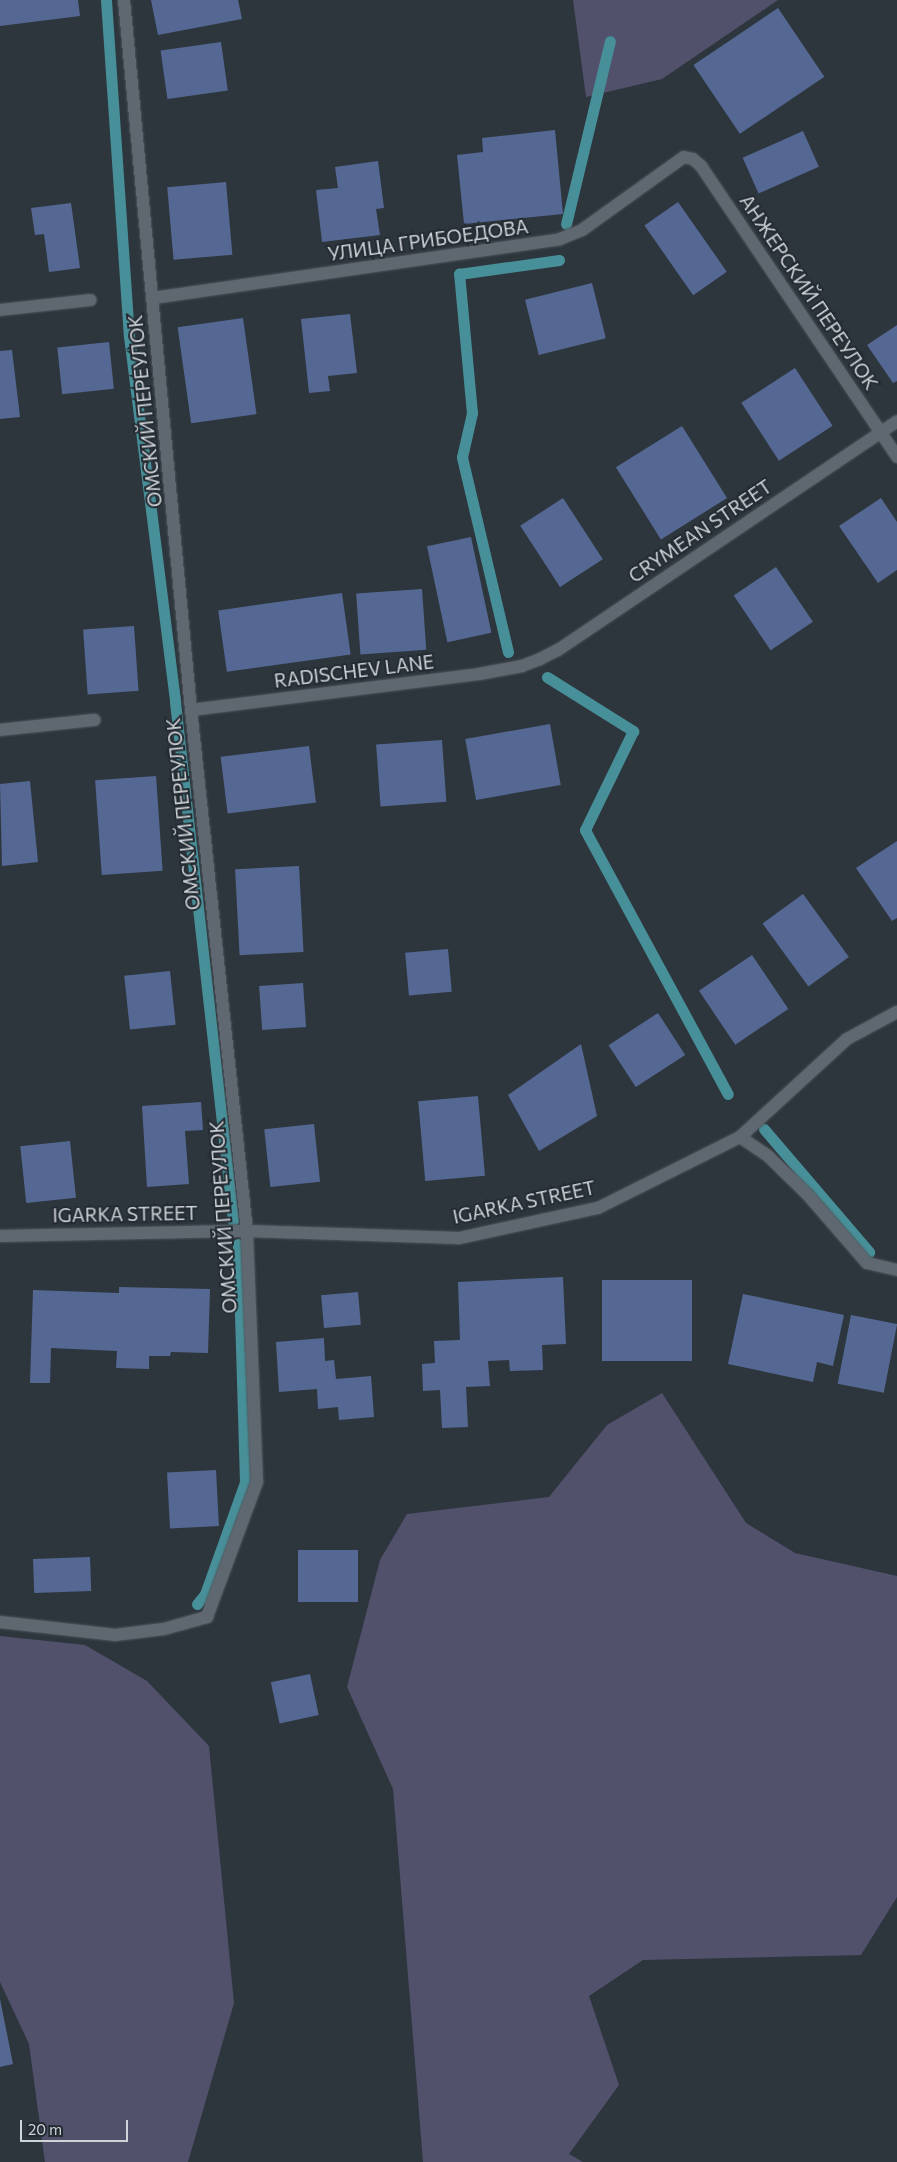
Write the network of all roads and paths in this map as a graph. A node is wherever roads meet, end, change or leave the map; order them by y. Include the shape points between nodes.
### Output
1 (124, 0) edge
2 (684, 156) joint
3 (153, 298) junction
4 (90, 300) dead end
5 (0, 310) edge
6 (897, 421) edge
7 (881, 432) junction
8 (897, 457) edge
9 (522, 666) joint
10 (191, 710) junction
11 (94, 720) dead end
12 (0, 730) edge
13 (897, 1012) edge
14 (740, 1137) junction
15 (247, 1231) junction
16 (0, 1236) edge
17 (897, 1270) edge
18 (0, 1622) edge

1 - 3 street, ОМСКИЙ ПЕРЕУЛОК
2 - 3 street, УЛИЦА ГРИБОЕДОВА via 582,230 560,240
2 - 7 street, АНЖЕРСКИЙ ПЕРЕУЛОК via 701,166
3 - 10 street, ОМСКИЙ ПЕРЕУЛОК
4 - 5 street
6 - 7 street, CRYMEAN STREET
7 - 8 street, АНЖЕРСКИЙ ПЕРЕУЛОК
7 - 9 street, CRYMEAN STREET via 558,650
9 - 10 street, RADISCHEV LANE
10 - 15 street, ОМСКИЙ ПЕРЕУЛОК
11 - 12 street
13 - 14 street, IGARKA STREET via 848,1039
14 - 15 street, IGARKA STREET via 598,1208 459,1238
14 - 17 street via 768,1156 808,1195 868,1264
15 - 16 street, IGARKA STREET
15 - 18 street, ОМСКИЙ ПЕРЕУЛОК via 257,1482 207,1618 164,1629 116,1635

